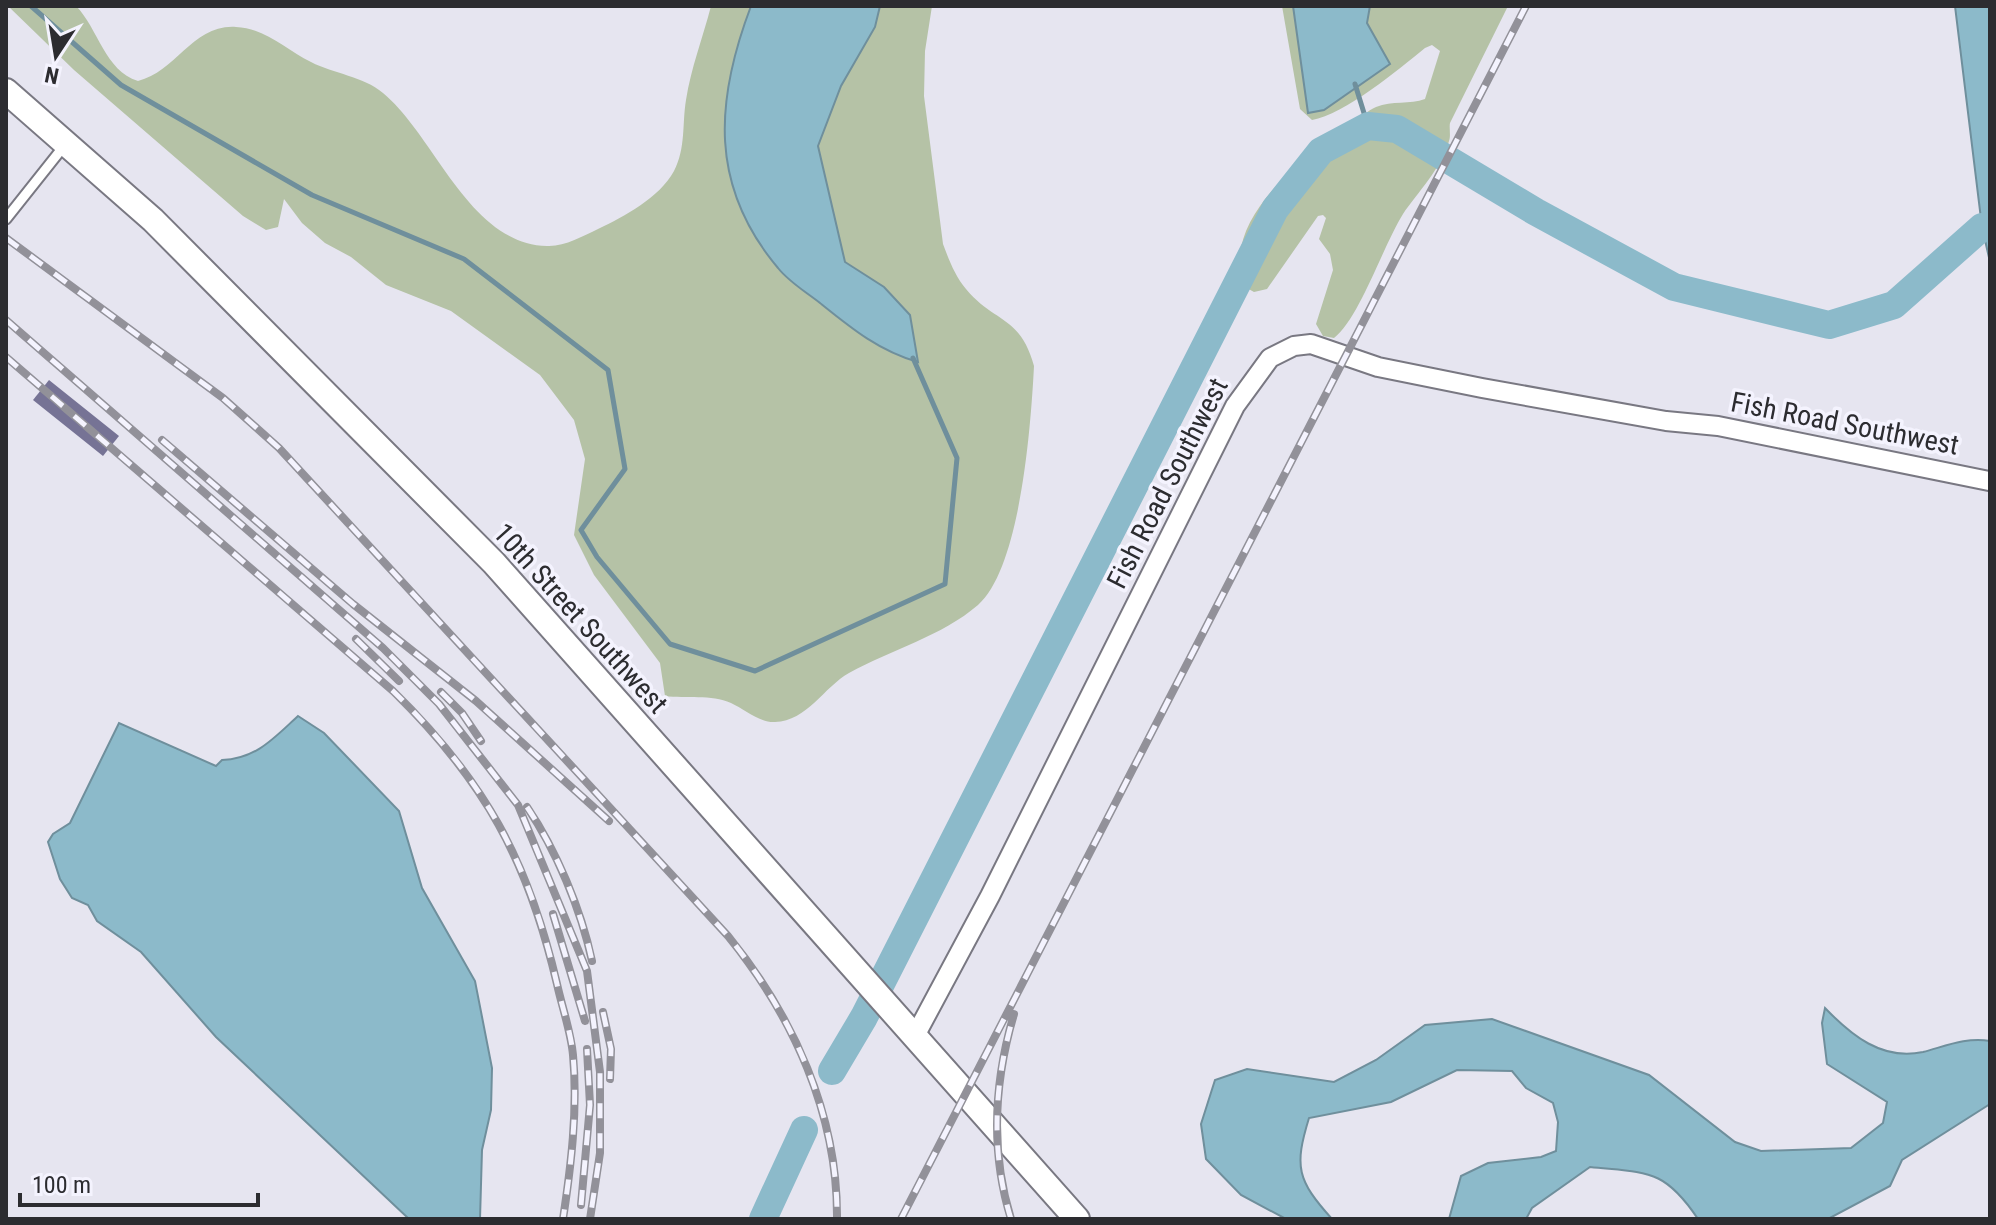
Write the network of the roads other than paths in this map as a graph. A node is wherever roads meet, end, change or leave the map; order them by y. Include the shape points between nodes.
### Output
1 (6, 91) edge
2 (66, 144) junction
3 (6, 219) edge
4 (1989, 481) edge
5 (915, 1036) junction
6 (1077, 1219) edge

1 - 2 main road, 10th Street Southwest
2 - 3 lane
2 - 5 main road, 10th Street Southwest via 153,220 494,563
4 - 5 street, Fish Road Southwest via 1718,426 1378,367 1311,344 1280,350 1235,406
5 - 6 main road, 10th Street Southwest

